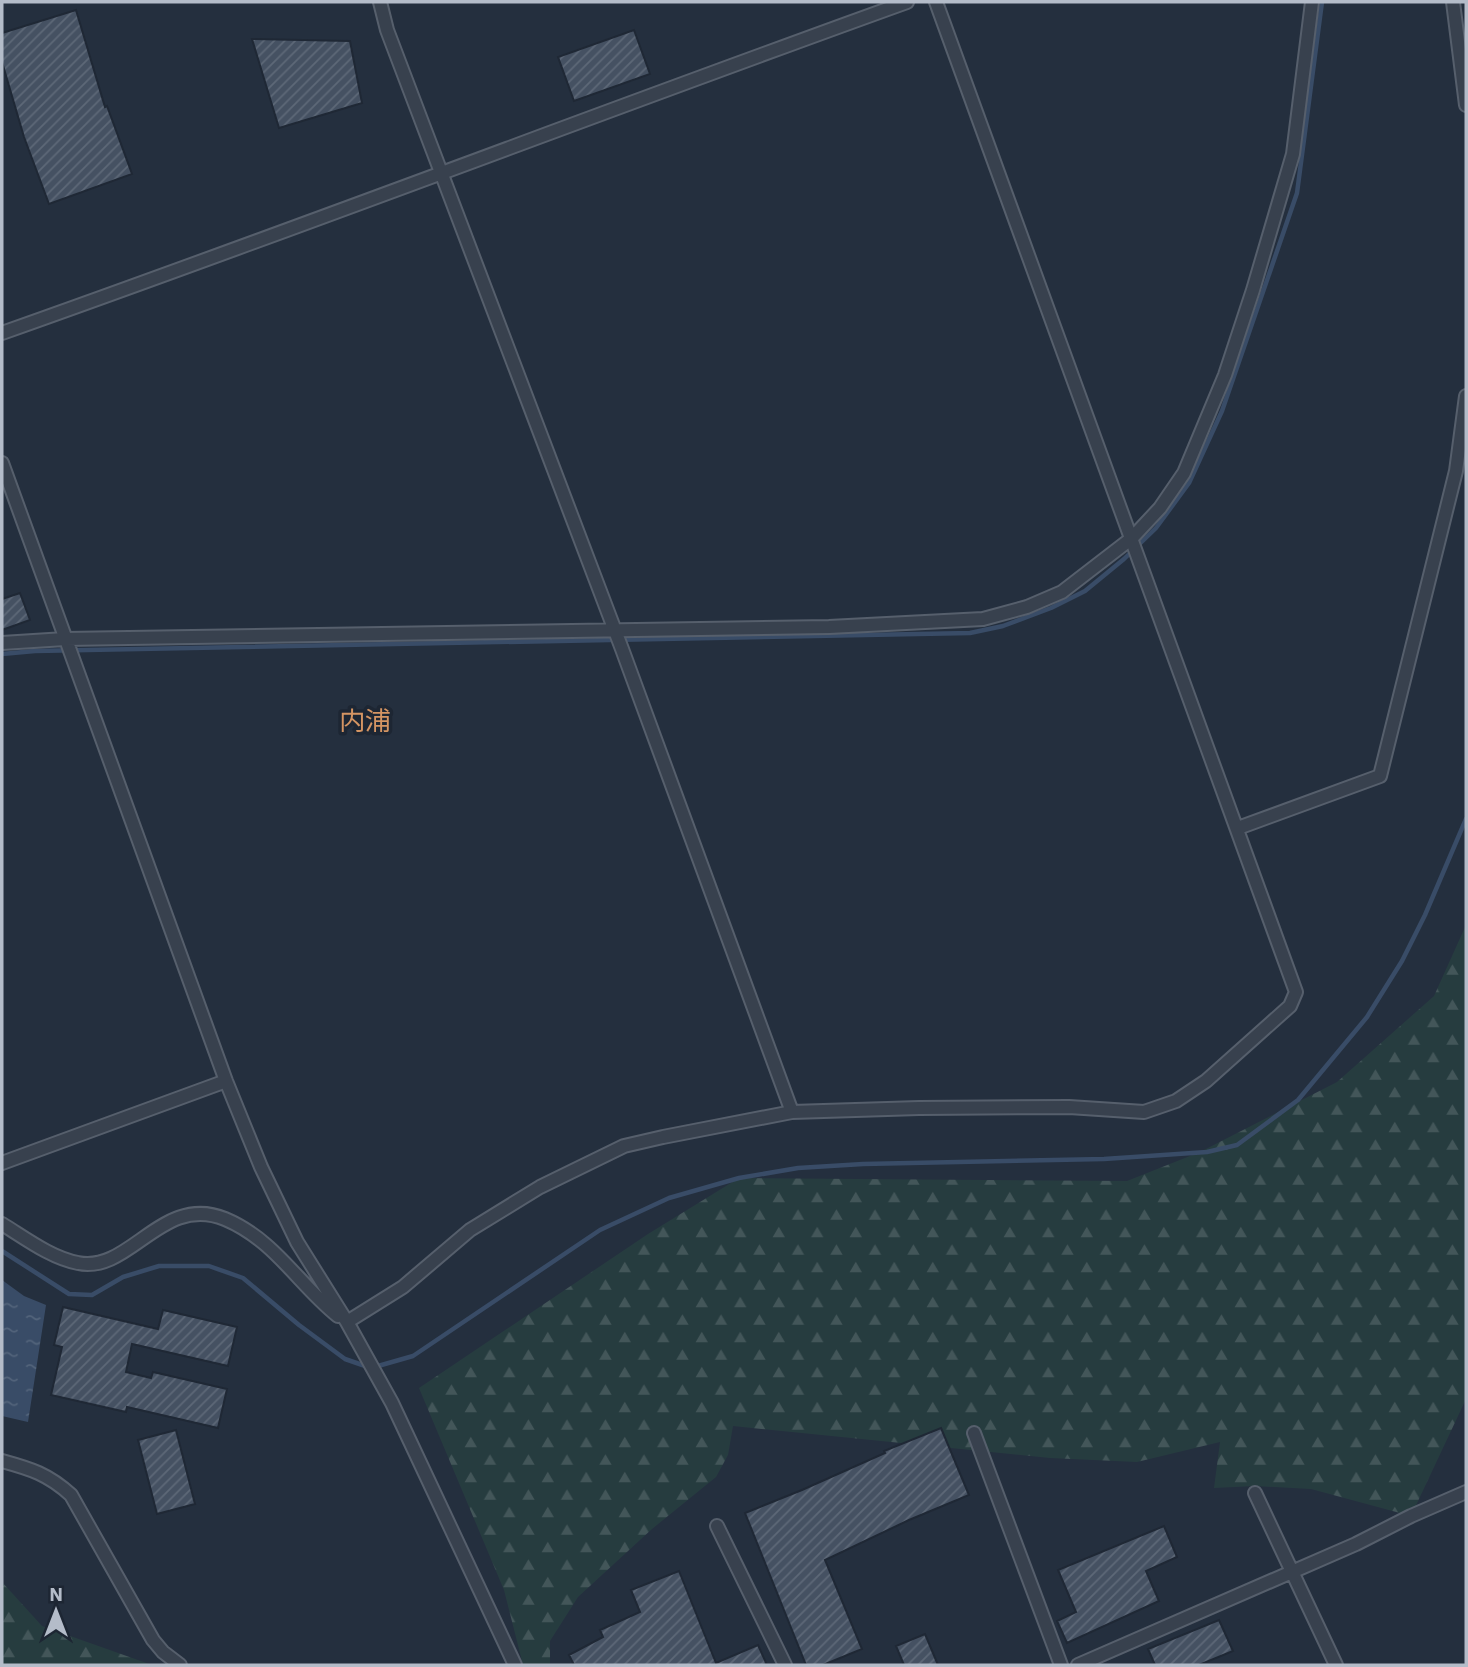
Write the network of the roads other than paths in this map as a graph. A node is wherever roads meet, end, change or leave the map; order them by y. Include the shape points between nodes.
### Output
1 (380, 2) edge
2 (907, 2) edge
3 (936, 2) edge
4 (1312, 2) edge
5 (1453, 2) edge
6 (1466, 105) edge
7 (443, 174) junction
8 (2, 333) edge
9 (1466, 396) edge
10 (2, 463) edge
11 (1132, 538) junction
12 (614, 630) junction
13 (65, 639) junction
14 (2, 643) edge
15 (1238, 828) junction
16 (226, 1081) junction
17 (792, 1112) junction
18 (2, 1163) edge
19 (2, 1224) edge
20 (347, 1322) junction
21 (974, 1433) dead end
22 (2, 1461) edge
23 (1466, 1492) edge
24 (1255, 1493) dead end
25 (717, 1526) dead end
26 (1292, 1572) junction
27 (180, 1665) edge
28 (515, 1665) edge
29 (785, 1665) edge
30 (1061, 1665) edge
31 (1078, 1665) edge
32 (1336, 1665) edge

1 - 7 street
2 - 7 street
3 - 11 street
4 - 11 street via 1293,154 1225,375 1184,473
5 - 6 street
7 - 8 street
7 - 12 street
9 - 15 street via 1456,471 1380,776
10 - 13 street
11 - 12 street via 1062,592 983,619
11 - 15 street
12 - 13 street
12 - 17 street
13 - 14 street
13 - 16 street
15 - 17 street via 1296,992 1277,1020 1176,1101 1144,1112 919,1108
16 - 18 street
16 - 20 street via 297,1242
17 - 20 street via 624,1146 577,1168 470,1230 403,1287
19 - 20 street via 46,1250 90,1264 186,1213 214,1215 269,1247
20 - 28 street via 392,1403
21 - 30 street
22 - 27 street via 54,1479 71,1495 153,1640
23 - 26 street
24 - 26 street
25 - 29 street
26 - 31 street
26 - 32 street

